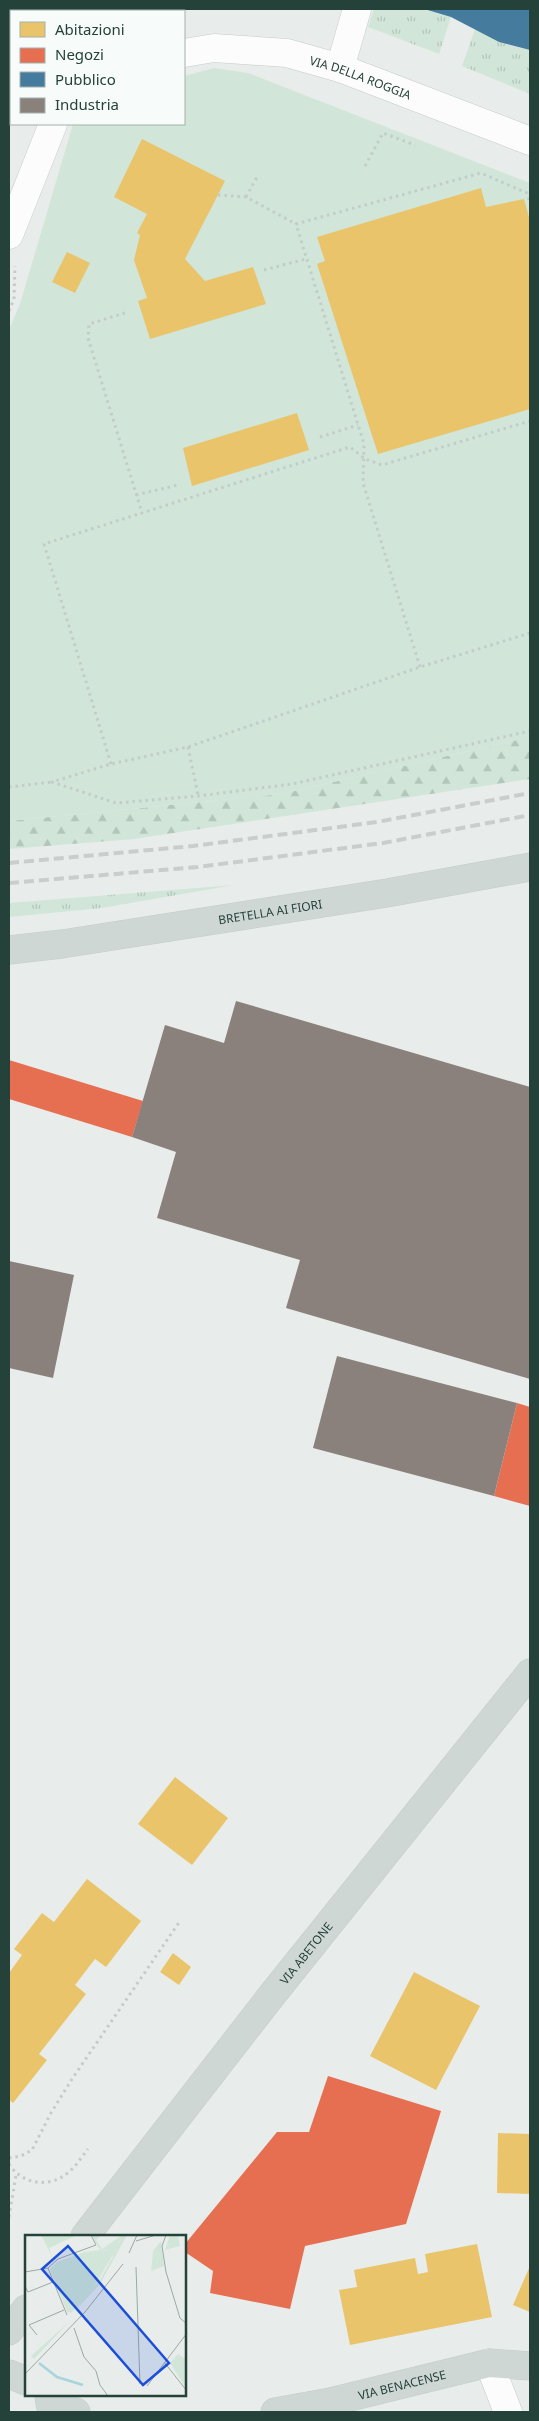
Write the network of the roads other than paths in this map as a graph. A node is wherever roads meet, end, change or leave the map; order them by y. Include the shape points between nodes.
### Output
1 (358, 9) edge
2 (185, 53) edge
3 (340, 68) junction
4 (53, 125) edge
5 (530, 140) edge
6 (9, 235) edge
7 (530, 867) edge
8 (9, 950) edge
9 (530, 1673) edge
10 (86, 2235) edge
11 (25, 2310) edge
12 (9, 2331) edge
13 (489, 2362) junction
14 (530, 2366) edge
15 (9, 2374) edge
16 (25, 2381) edge
17 (49, 2401) edge
18 (76, 2412) edge
19 (275, 2412) edge
20 (508, 2412) edge

1 - 3 street
2 - 3 street, VIA DELLA ROGGIA via 214,48 287,53
3 - 5 street, VIA DELLA ROGGIA
4 - 6 street
7 - 8 main road, BRETELLA AI FIORI via 387,893
9 - 10 main road, VIA ABETONE via 272,1995
11 - 12 main road
13 - 14 main road, VIA BENACENSE
13 - 19 main road, VIA BENACENSE via 330,2402
13 - 20 street
15 - 16 main road
17 - 18 main road

